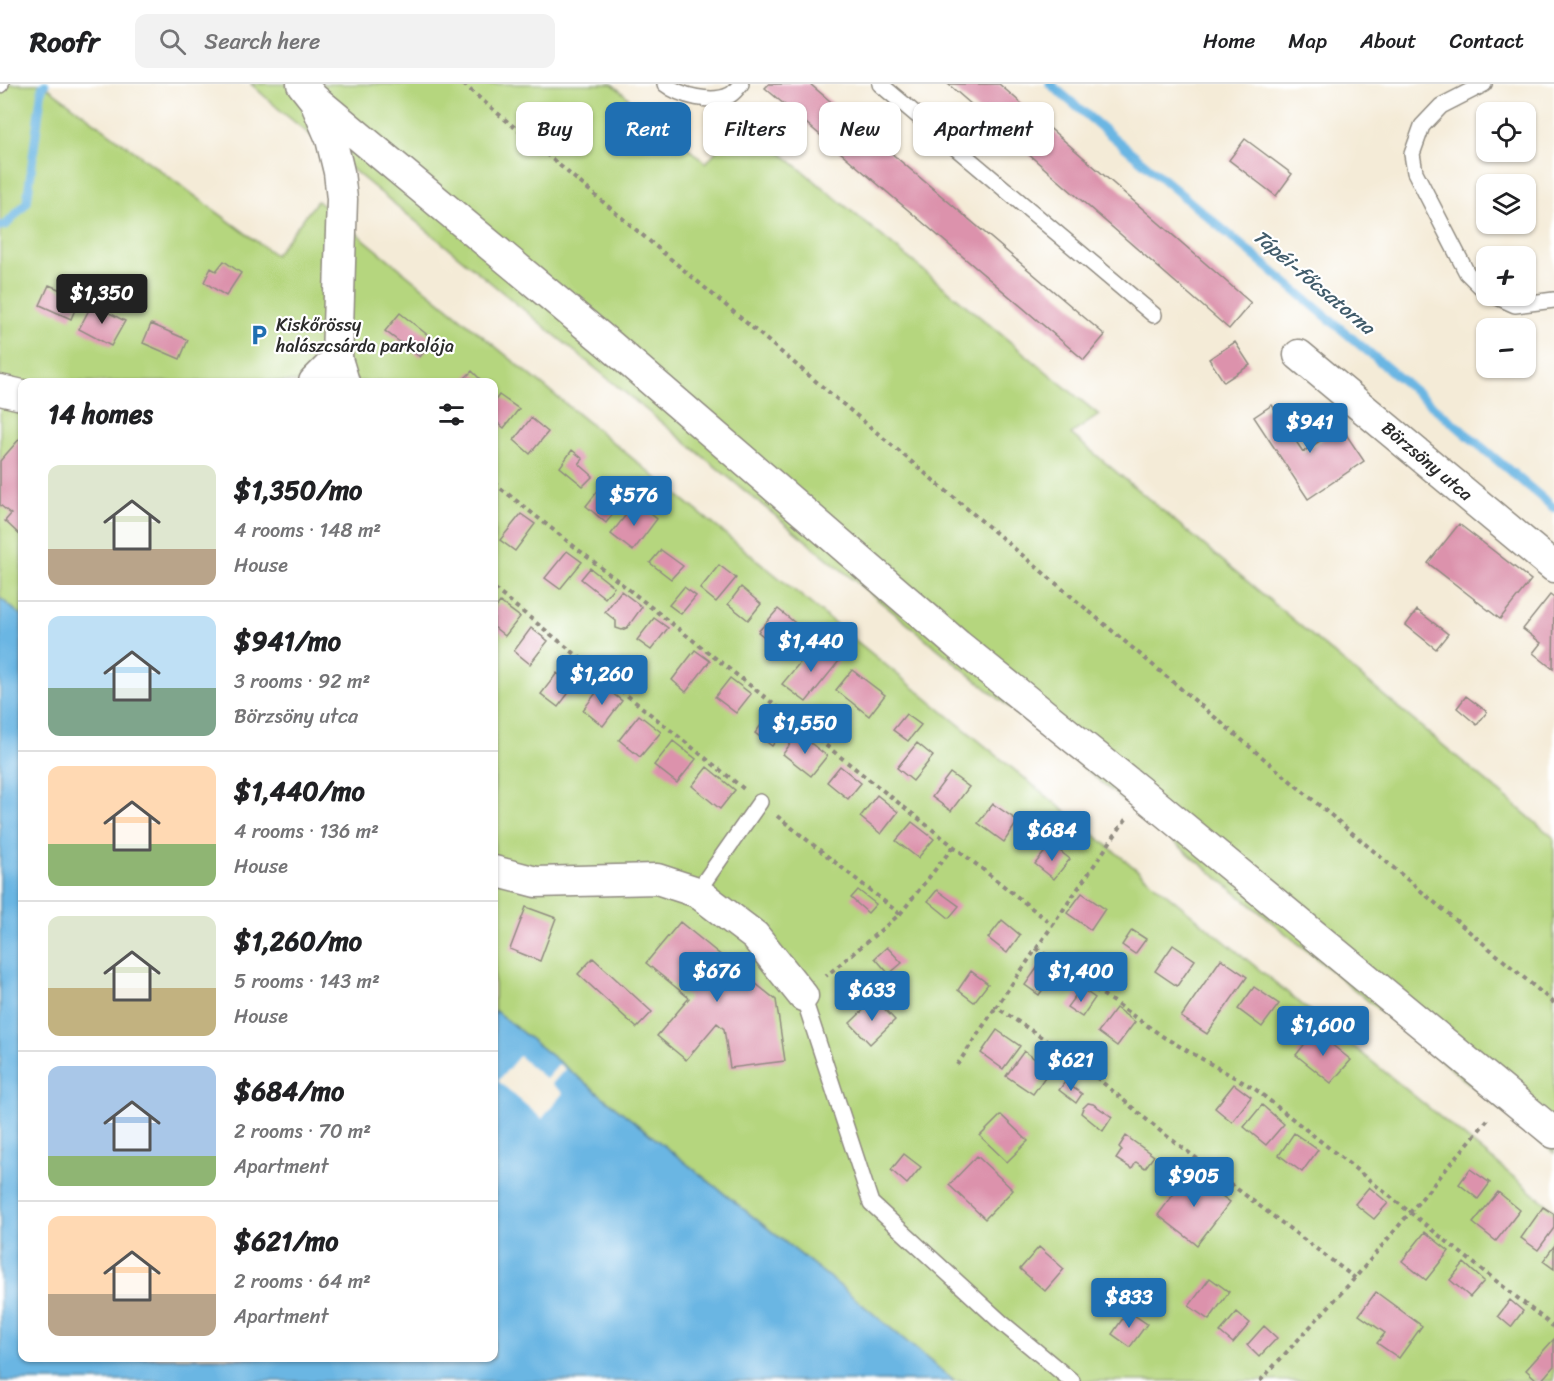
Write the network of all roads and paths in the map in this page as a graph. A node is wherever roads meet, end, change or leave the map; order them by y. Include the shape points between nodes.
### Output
1 (463, 84) edge
2 (665, 84) edge
3 (741, 84) edge
4 (880, 84) edge
5 (1484, 84) edge
6 (307, 91) edge
7 (1476, 282) edge
8 (1554, 300) edge
9 (1536, 302) edge
10 (1154, 315) dead end
11 (1299, 355) dead end
12 (340, 371) edge
13 (323, 378) edge
14 (0, 390) edge
15 (18, 394) edge
16 (498, 486) edge
17 (1554, 567) edge
18 (498, 591) edge
19 (1143, 794) junction
20 (760, 802) junction
21 (953, 847) junction
22 (498, 872) edge
23 (698, 892) junction
24 (900, 914) junction
25 (1053, 925) junction
26 (1036, 948) junction
27 (803, 996) junction
28 (1554, 1003) edge
29 (996, 1007) junction
30 (957, 1065) dead end
31 (1508, 1096) junction
32 (1554, 1133) edge
33 (1409, 1212) junction
34 (1355, 1278) junction
35 (1554, 1327) edge
36 (1072, 1381) edge
37 (1260, 1381) edge

1 - 28 path
2 - 3 lane via 703,100 731,95
4 - 10 lane
5 - 7 lane via 1441,106 1422,126 1412,154 1415,172 1467,273
6 - 12 street via 331,139 339,172
6 - 19 street via 958,645
8 - 9 lane
11 - 17 street, Börzsöny utca
12 - 13 street
14 - 15 street
16 - 21 path
18 - 20 path
19 - 25 path
19 - 31 street
20 - 23 lane
20 - 24 path
21 - 24 path
21 - 25 path
22 - 23 street via 536,882 657,879
23 - 27 street via 755,936
24 - 27 path
25 - 26 path
26 - 29 path
26 - 33 path via 1165,1038 1255,1089
27 - 36 lane via 871,1203
29 - 30 path
29 - 34 path via 1077,1061 1159,1130
31 - 32 street
31 - 33 path
33 - 34 path
33 - 35 path
34 - 37 path

